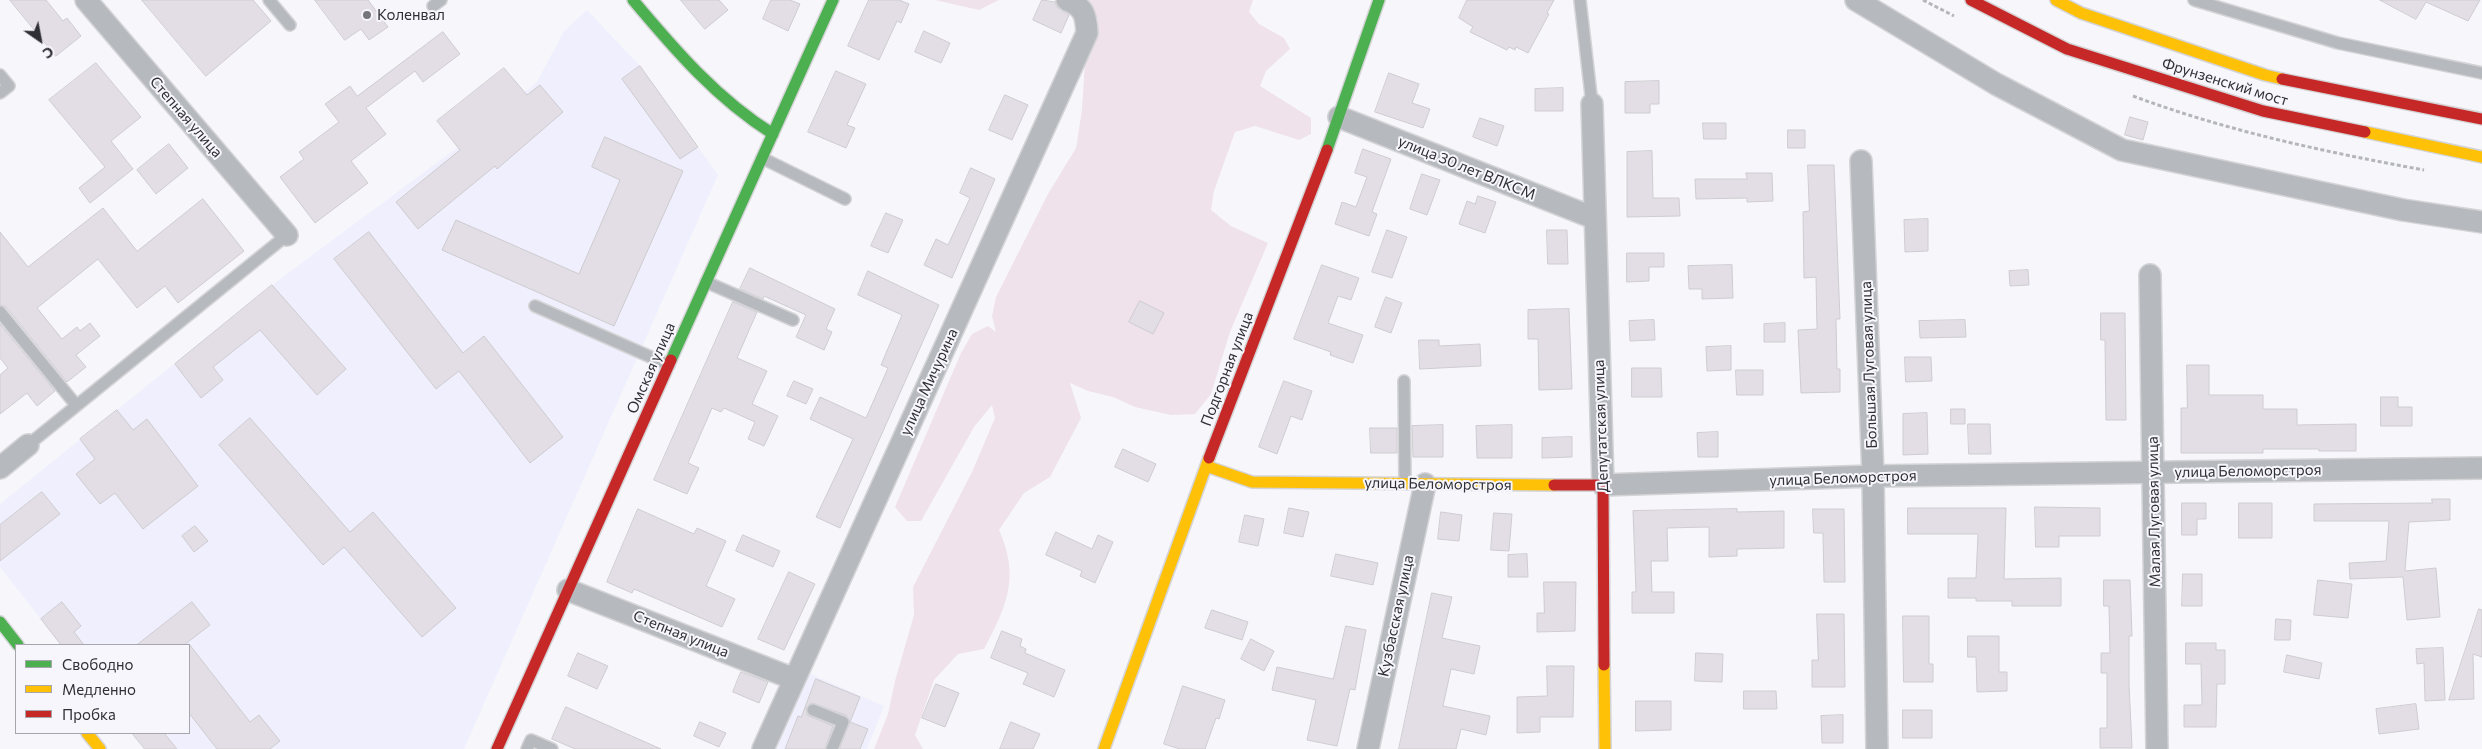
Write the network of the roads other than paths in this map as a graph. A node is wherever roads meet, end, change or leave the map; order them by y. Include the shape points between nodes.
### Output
1 (86, 0) edge
2 (269, 0) edge
3 (634, 0) edge
4 (833, 0) edge
5 (1067, 0) edge
6 (1379, 0) edge
7 (1580, 0) edge
8 (1856, 0) edge
9 (1971, 0) edge
10 (2056, 0) edge
11 (2194, 0) edge
12 (2218, 4) edge
13 (290, 25) dead end
14 (2482, 73) edge
15 (0, 75) edge
16 (5, 90) edge
17 (1592, 104) joint
18 (1339, 117) junction
19 (2482, 119) edge
20 (773, 134) junction
21 (2482, 157) edge
22 (762, 158) junction
23 (1861, 161) dead end
24 (845, 199) dead end
25 (1594, 218) junction
26 (2482, 222) edge
27 (287, 235) joint
28 (2150, 275) dead end
29 (706, 282) junction
30 (535, 306) dead end
31 (0, 312) edge
32 (793, 320) dead end
33 (669, 365) junction
34 (1404, 381) dead end
35 (76, 406) junction
36 (28, 445) joint
37 (1206, 466) junction
38 (0, 468) edge
39 (2482, 468) edge
40 (2154, 472) junction
41 (1874, 476) junction
42 (1415, 483) junction
43 (1603, 485) junction
44 (568, 590) junction
45 (0, 622) edge
46 (17, 644) edge
47 (794, 679) junction
48 (813, 710) dead end
49 (88, 734) edge
50 (99, 743) edge
51 (497, 749) edge
52 (527, 749) edge
53 (552, 749) edge
54 (763, 749) edge
55 (832, 749) edge
56 (1104, 749) edge
57 (1368, 749) edge
58 (1605, 749) edge
59 (1877, 749) edge
60 (2157, 749) edge

1 - 27 street, Степная улица
2 - 13 lane
3 - 20 main road via 718,93 747,120
4 - 20 main road, Омская улица
5 - 47 street, улица Мичурина via 1086,14 1087,33
6 - 18 main road, Подгорная улица
7 - 17 lane
8 - 26 street via 1996,84 2122,150 2403,210
9 - 21 main road, Фрунзенский мост via 2067,49 2263,112
10 - 19 main road, Фрунзенский мост via 2082,13 2264,75
11 - 12 lane
12 - 14 lane via 2338,43
15 - 16 lane
17 - 25 street, Депутатская улица
18 - 25 street, улица 30 лет ВЛКСМ
18 - 37 main road, Подгорная улица
20 - 22 main road, Омская улица
22 - 24 lane
22 - 29 main road, Омская улица
23 - 41 street, Большая Луговая улица
25 - 43 street, Депутатская улица
27 - 35 lane
28 - 40 street, Малая Луговая улица
29 - 32 lane
29 - 33 main road, Омская улица
30 - 33 lane
31 - 35 lane
33 - 44 main road, Омская улица
34 - 42 lane
35 - 36 lane
36 - 38 street
37 - 42 main road, улица Беломорстроя via 1252,482
37 - 56 main road, Подгорная улица
39 - 40 street, улица Беломорстроя
40 - 41 street, улица Беломорстроя
40 - 60 street, Малая Луговая улица
41 - 43 street, улица Беломорстроя
41 - 59 street, Большая Луговая улица
42 - 43 main road, улица Беломорстроя
42 - 57 street, Кузбасская улица
43 - 58 main road, Депутатская улица
44 - 47 street, Степная улица
44 - 51 main road, Омская улица
45 - 46 main road
47 - 54 street, улица Мичурина
48 - 55 lane via 843,722
49 - 50 main road
52 - 53 lane via 531,740

